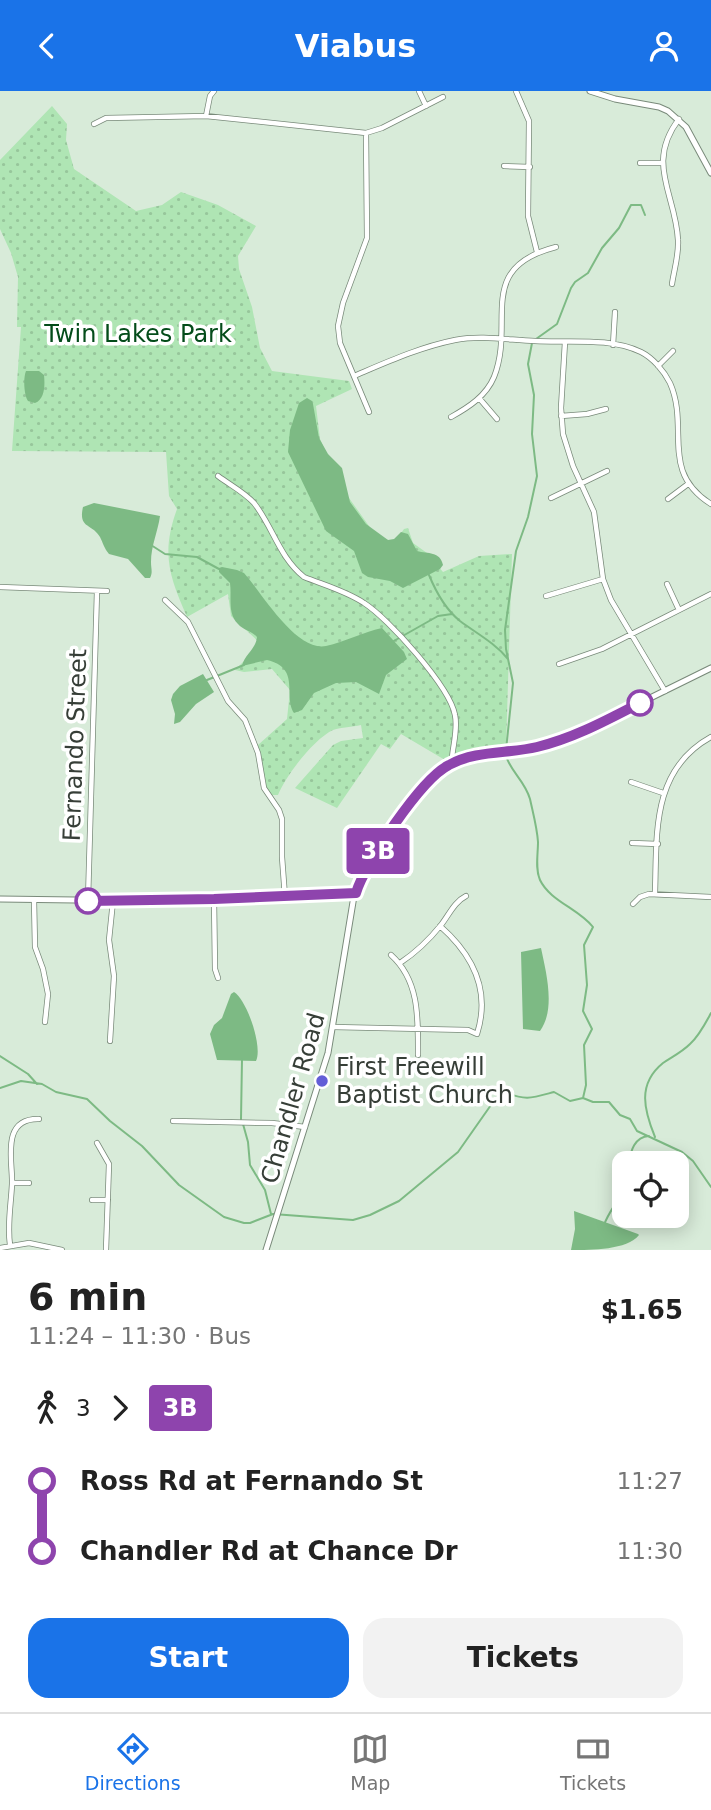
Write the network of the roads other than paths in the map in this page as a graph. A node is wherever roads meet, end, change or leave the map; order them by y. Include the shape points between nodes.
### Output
1 (214, 91) edge
2 (419, 91) edge
3 (516, 91) edge
4 (590, 91) edge
5 (443, 97) dead end
6 (426, 106) junction
7 (206, 116) junction
8 (679, 120) junction
9 (94, 124) dead end
10 (366, 133) junction
11 (640, 163) dead end
12 (662, 163) junction
13 (503, 166) dead end
14 (530, 167) junction
15 (711, 173) edge
16 (556, 247) dead end
17 (537, 252) junction
18 (671, 284) dead end
19 (615, 312) dead end
20 (500, 339) junction
21 (565, 342) junction
22 (613, 345) junction
23 (673, 351) dead end
24 (658, 366) junction
25 (354, 376) junction
26 (479, 398) junction
27 (606, 409) dead end
28 (369, 412) dead end
29 (561, 416) junction
30 (451, 417) dead end
31 (497, 419) dead end
32 (607, 471) dead end
33 (218, 476) dead end
34 (581, 483) junction
35 (688, 484) junction
36 (551, 498) dead end
37 (668, 499) dead end
38 (711, 504) edge
39 (603, 579) junction
40 (667, 584) dead end
41 (0, 587) edge
42 (97, 591) junction
43 (107, 591) dead end
44 (711, 594) edge
45 (546, 596) dead end
46 (166, 600) dead end
47 (680, 610) junction
48 (631, 634) junction
49 (559, 664) dead end
50 (711, 667) edge
51 (665, 691) junction
52 (711, 737) edge
53 (453, 762) junction
54 (631, 782) dead end
55 (663, 793) junction
56 (632, 843) dead end
57 (658, 844) junction
58 (356, 893) junction
59 (655, 893) junction
60 (466, 896) dead end
61 (285, 897) junction
62 (711, 897) edge
63 (0, 899) edge
64 (214, 899) junction
65 (34, 900) junction
66 (88, 901) junction
67 (113, 901) junction
68 (633, 904) dead end
69 (440, 926) junction
70 (391, 954) dead end
71 (400, 963) junction
72 (218, 978) dead end
73 (45, 1021) dead end
74 (333, 1027) junction
75 (418, 1030) junction
76 (110, 1041) dead end
77 (418, 1055) dead end
78 (38, 1119) dead end
79 (173, 1121) dead end
80 (306, 1127) junction
81 (97, 1143) dead end
82 (12, 1183) junction
83 (29, 1184) dead end
84 (92, 1200) dead end
85 (108, 1200) junction
86 (10, 1245) junction
87 (0, 1248) edge
88 (62, 1250) edge
89 (107, 1250) edge
90 (266, 1250) edge

1 - 7 street
2 - 6 street
3 - 14 street via 529,121
4 - 8 street via 659,107
5 - 6 street
6 - 10 street
7 - 9 street via 106,118
7 - 10 street
8 - 12 street via 666,142
8 - 15 street
10 - 25 street via 367,237 339,315 340,343
11 - 12 street
12 - 18 street via 678,241
13 - 14 street
14 - 17 street via 528,216
16 - 17 street
17 - 20 street via 516,267 505,284
19 - 22 street
20 - 21 street
20 - 25 street via 448,342
20 - 26 street via 494,376
21 - 22 street
21 - 29 street
22 - 24 street via 641,352
23 - 24 street
24 - 35 street via 671,388 678,459
25 - 28 street
26 - 30 street
26 - 31 street
27 - 29 street
29 - 34 street via 566,446
32 - 34 street
33 - 53 street via 256,506 297,571 382,615 434,675 454,710
34 - 36 street
34 - 39 street via 596,519
35 - 37 street
35 - 38 street
39 - 45 street
39 - 48 street
40 - 47 street
41 - 42 street
42 - 43 street
42 - 66 street, Fernando Street
44 - 47 street
46 - 61 street via 188,622 228,701 245,720 258,753 264,788 282,818
47 - 48 street
48 - 49 street
48 - 51 street
50 - 51 street, Chandler Road
51 - 53 street, Chandler Road via 556,742
52 - 55 street via 680,762
53 - 58 street, Chandler Road via 416,795 365,871
54 - 55 street
55 - 57 street
56 - 57 street
57 - 59 street
58 - 61 street
58 - 74 street, Chandler Road
59 - 62 street
59 - 68 street
60 - 69 street
61 - 64 street
63 - 65 street
64 - 67 street
64 - 72 street
65 - 66 street
65 - 73 street via 35,947 48,994
66 - 67 street
67 - 76 street
69 - 71 street
69 - 75 street via 462,947 477,975 480,1022 477,1034
70 - 71 street
71 - 75 street via 414,991
74 - 75 street
74 - 80 street, Chandler Road
75 - 77 street
78 - 82 street via 23,1122 12,1137
79 - 80 street
80 - 90 street, Chandler Road
81 - 85 street via 109,1164
82 - 83 street
82 - 86 street
84 - 85 street
85 - 89 street
86 - 87 street
86 - 88 street via 41,1244

